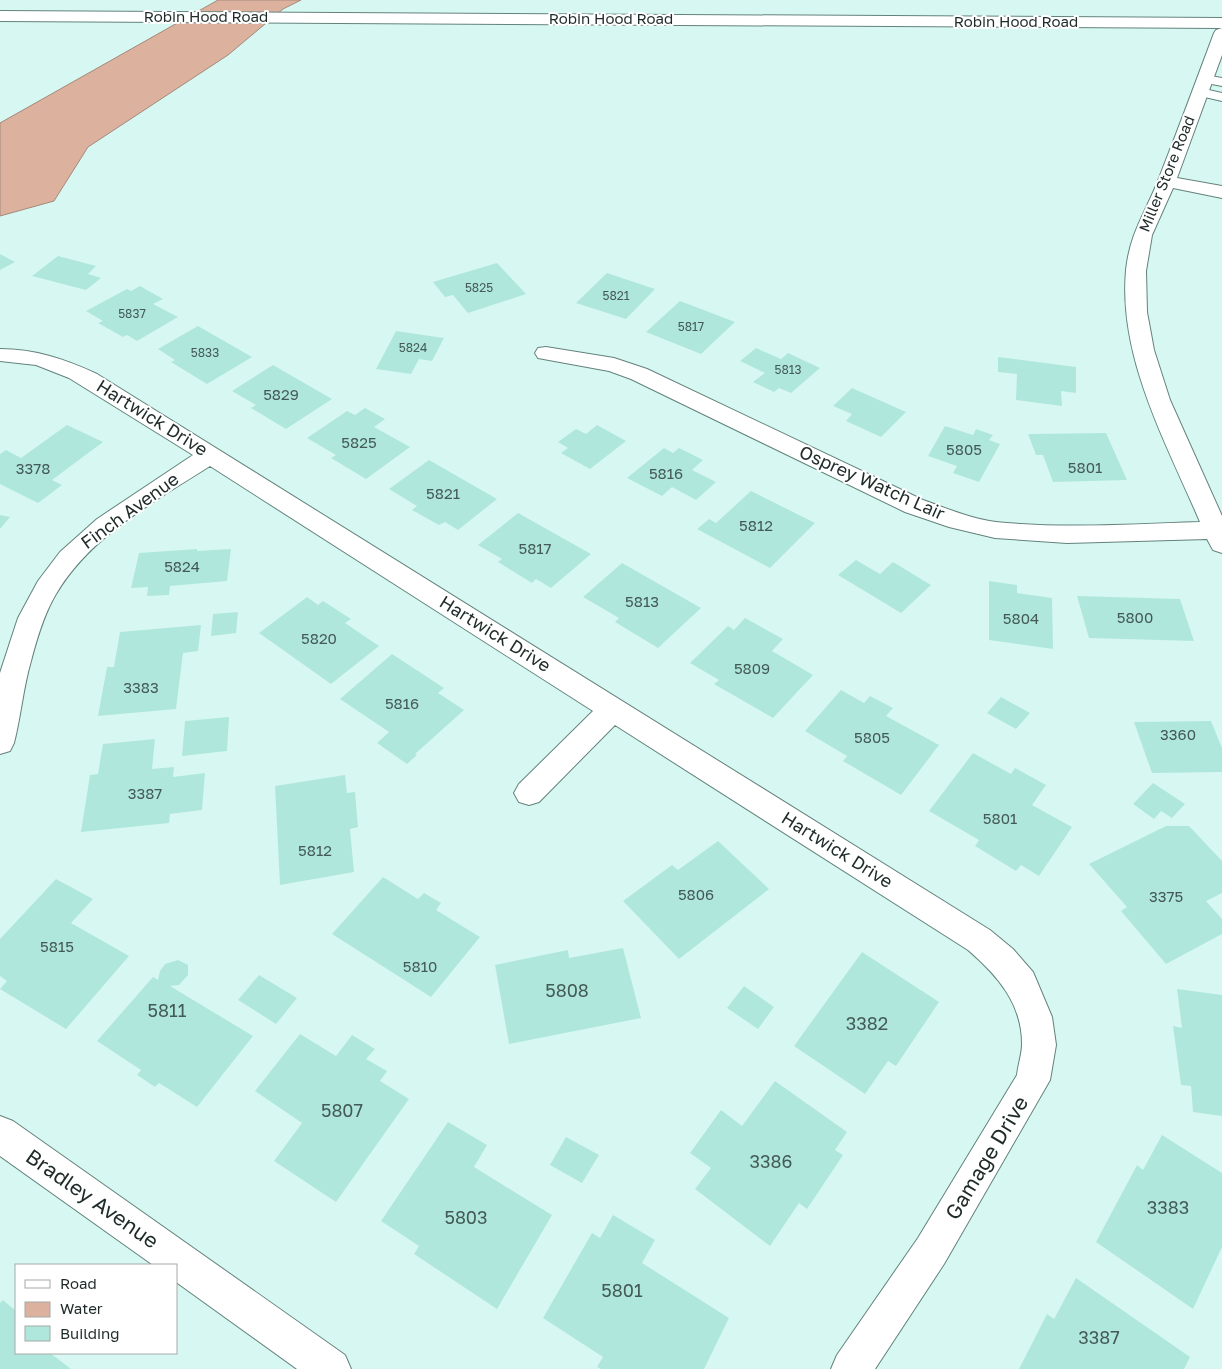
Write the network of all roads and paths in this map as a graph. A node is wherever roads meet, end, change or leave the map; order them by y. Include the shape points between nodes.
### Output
1 (0, 16) edge
2 (1222, 23) edge
3 (1222, 33) edge
4 (1209, 84) edge
5 (1222, 97) edge
6 (1167, 181) junction
7 (1222, 192) edge
8 (546, 353) dead end
9 (0, 355) edge
10 (210, 454) junction
11 (1220, 534) edge
12 (613, 709) junction
13 (0, 743) edge
14 (529, 793) dead end
15 (980, 940) joint
16 (0, 1134) edge
17 (331, 1369) edge
18 (851, 1369) edge

1 - 2 street, Robin Hood Road
3 - 4 street, Miller Store Road
4 - 5 lane
4 - 6 street, Miller Store Road
6 - 7 street
6 - 11 street, Miller Store Road via 1142,235 1136,271 1137,312 1143,350 1159,400
8 - 11 street, Osprey Watch Lair via 614,365 639,374 914,506 958,521 995,530 1067,534
9 - 10 street, Hartwick Drive via 40,358 60,364
10 - 12 street, Hartwick Drive
10 - 13 street, Finch Avenue via 111,520 79,547 52,579 34,612 16,664
12 - 14 street
12 - 15 street, Hartwick Drive
15 - 18 street, Gamage Drive via 1002,959 1020,983 1035,1017 1038,1045 1033,1080 932,1251
16 - 17 street, Bradley Avenue

